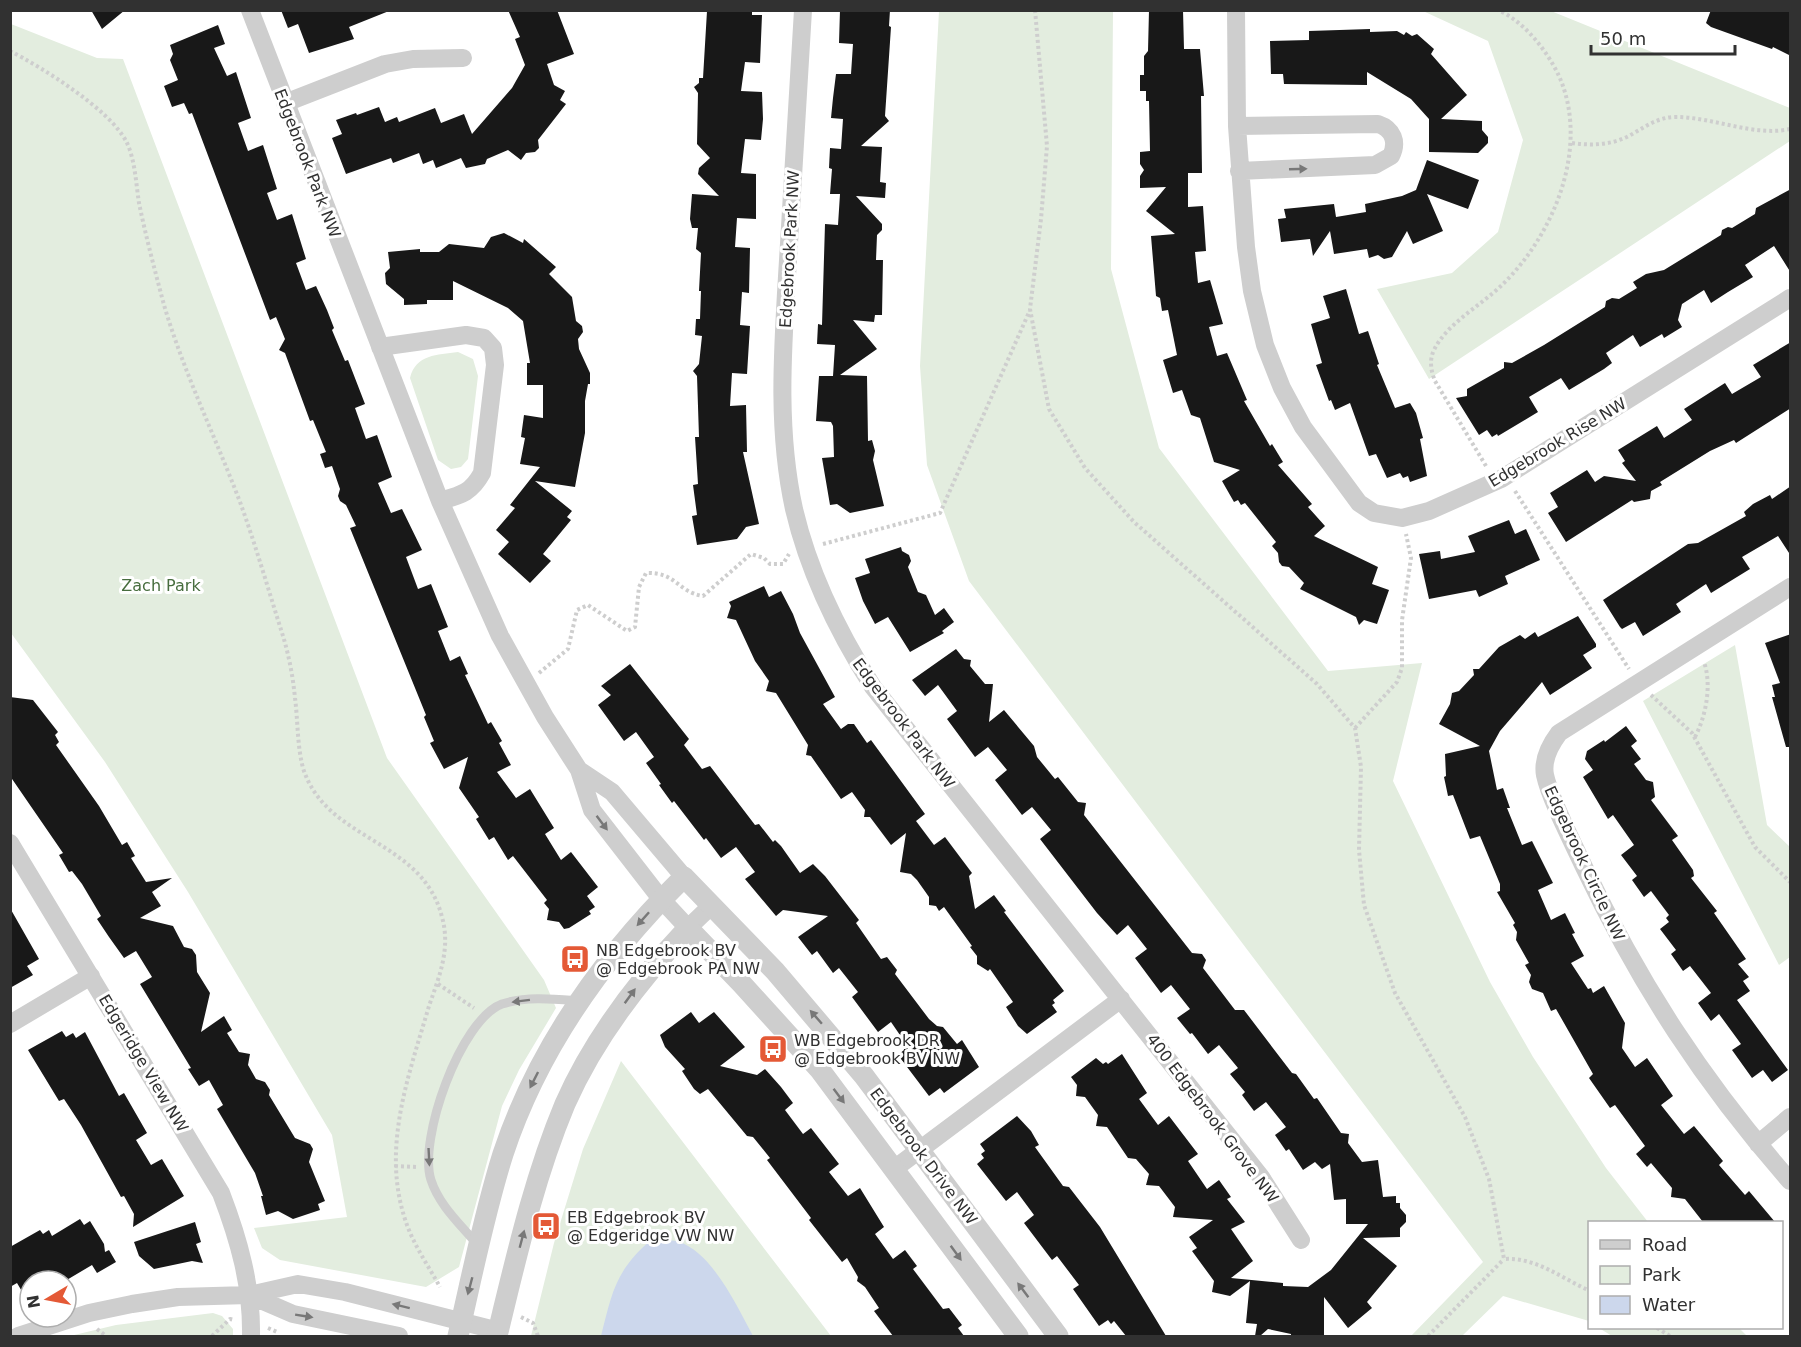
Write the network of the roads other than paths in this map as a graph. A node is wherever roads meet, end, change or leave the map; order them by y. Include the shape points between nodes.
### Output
1 (250, 10) edge
2 (803, 10) edge
3 (1236, 10) edge
4 (463, 58) dead end
5 (285, 103) junction
6 (1237, 126) junction
7 (1239, 171) junction
8 (1791, 298) edge
9 (380, 347) junction
10 (440, 501) junction
11 (1791, 588) edge
12 (579, 770) junction
13 (10, 843) edge
14 (684, 877) junction
15 (667, 905) junction
16 (711, 906) junction
17 (688, 928) junction
18 (91, 976) junction
19 (1121, 999) junction
20 (579, 1001) junction
21 (10, 1024) edge
22 (1791, 1117) edge
23 (1758, 1144) junction
24 (919, 1150) junction
25 (894, 1169) junction
26 (1791, 1181) edge
27 (1301, 1240) dead end
28 (480, 1247) junction
29 (249, 1295) junction
30 (460, 1329) edge
31 (498, 1334) edge
32 (18, 1336) edge
33 (251, 1336) edge
34 (399, 1336) edge
35 (1018, 1336) edge
36 (1058, 1336) edge

1 - 5 street, Edgebrook Park NW
2 - 19 street, Edgebrook Park NW via 781,397 798,551 873,687
3 - 6 street, Edgebrook Rise NW
4 - 5 street via 385,64
5 - 9 street, Edgebrook Park NW
6 - 7 street, Edgebrook Rise NW
7 -> 6 street via 1375,165 1391,156 1395,144 1390,131 1378,123
7 - 8 street, Edgebrook Rise NW via 1252,291 1265,345 1303,427 1359,503 1374,513 1402,518 1429,511 1501,479
9 - 10 street, Edgebrook Park NW
9 - 10 street via 466,335 484,338 493,348 495,365 482,473 474,487
10 - 12 street, Edgebrook Park NW via 500,636
11 - 23 street, Edgebrook Circle NW via 1559,733 1545,759 1545,775 1570,837 1632,963 1709,1083
12 - 14 street, Edgebrook Park NW via 612,792
12 -> 15 street, Edgebrook Park NW via 592,810
13 - 18 street, Edgeridge View NW
14 - 15 street
14 - 16 street, Edgebrook Drive NW
15 - 17 street, Edgebrook Drive NW
15 -> 20 street via 613,952
16 - 17 street
24 -> 16 street, Edgebrook Drive NW via 816,1017
17 -> 25 street, Edgebrook Drive NW via 819,1070
31 -> 17 street via 529,1212 566,1102 617,1013
18 - 21 street
18 - 29 street, Edgeridge View NW via 221,1193 241,1251
19 - 24 street
19 - 27 street, 400 Edgebrook Grove NW via 1261,1177
20 -> 28 street via 531,1085 503,1154
20 -> 28 lane via 519,1000 499,1005 477,1024 457,1054 429,1146 430,1178 442,1203
22 - 23 street
23 - 26 street, Edgebrook Circle NW
24 - 25 street
36 -> 24 street, Edgebrook Drive NW
25 -> 35 street, Edgebrook Drive NW
28 -> 30 street
30 -> 29 street via 345,1292 298,1284
29 - 32 street via 178,1296 132,1304
29 - 33 street, Edgeridge View NW
29 -> 34 street via 293,1314
30 - 31 street

